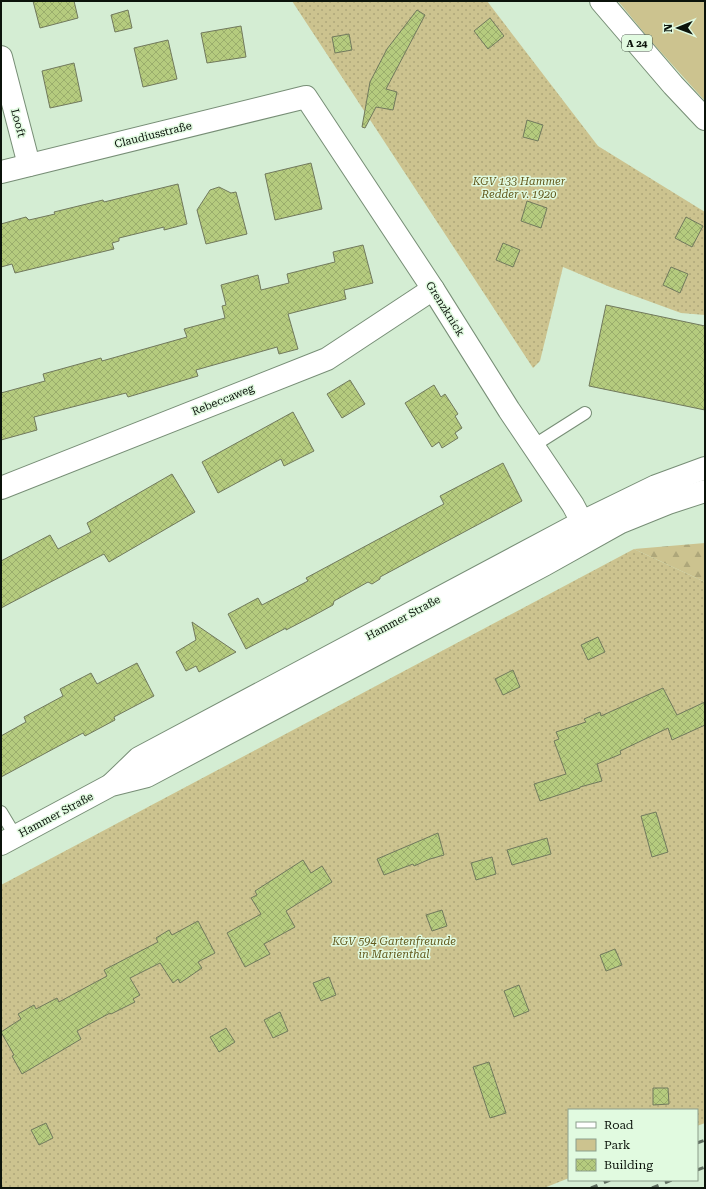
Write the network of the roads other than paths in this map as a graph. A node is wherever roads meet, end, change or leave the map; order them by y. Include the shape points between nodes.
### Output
1 (601, 1) edge
2 (1, 57) edge
3 (306, 97) joint
4 (705, 120) edge
5 (29, 165) junction
6 (1, 172) edge
7 (433, 290) junction
8 (585, 413) dead end
9 (533, 446) junction
10 (705, 468) edge
11 (1, 488) edge
12 (705, 491) edge
13 (582, 522) junction
14 (111, 785) junction
15 (1, 812) edge
16 (8, 840) edge

1 - 4 main road, A 24
2 - 5 main road, Looft
3 - 5 main road, Claudiusstraße
3 - 7 main road, Grenzknick
5 - 6 main road, Claudiusstraße
7 - 9 main road, Grenzknick
7 - 11 main road, Rebeccaweg via 327,359
8 - 9 lane
9 - 13 main road, Grenzknick
10 - 13 main road, Hammer Straße via 656,486
12 - 14 main road, Hammer Straße via 621,522 146,776
13 - 14 main road, Hammer Straße via 139,758
14 - 16 main road, Hammer Straße
15 - 16 lane

